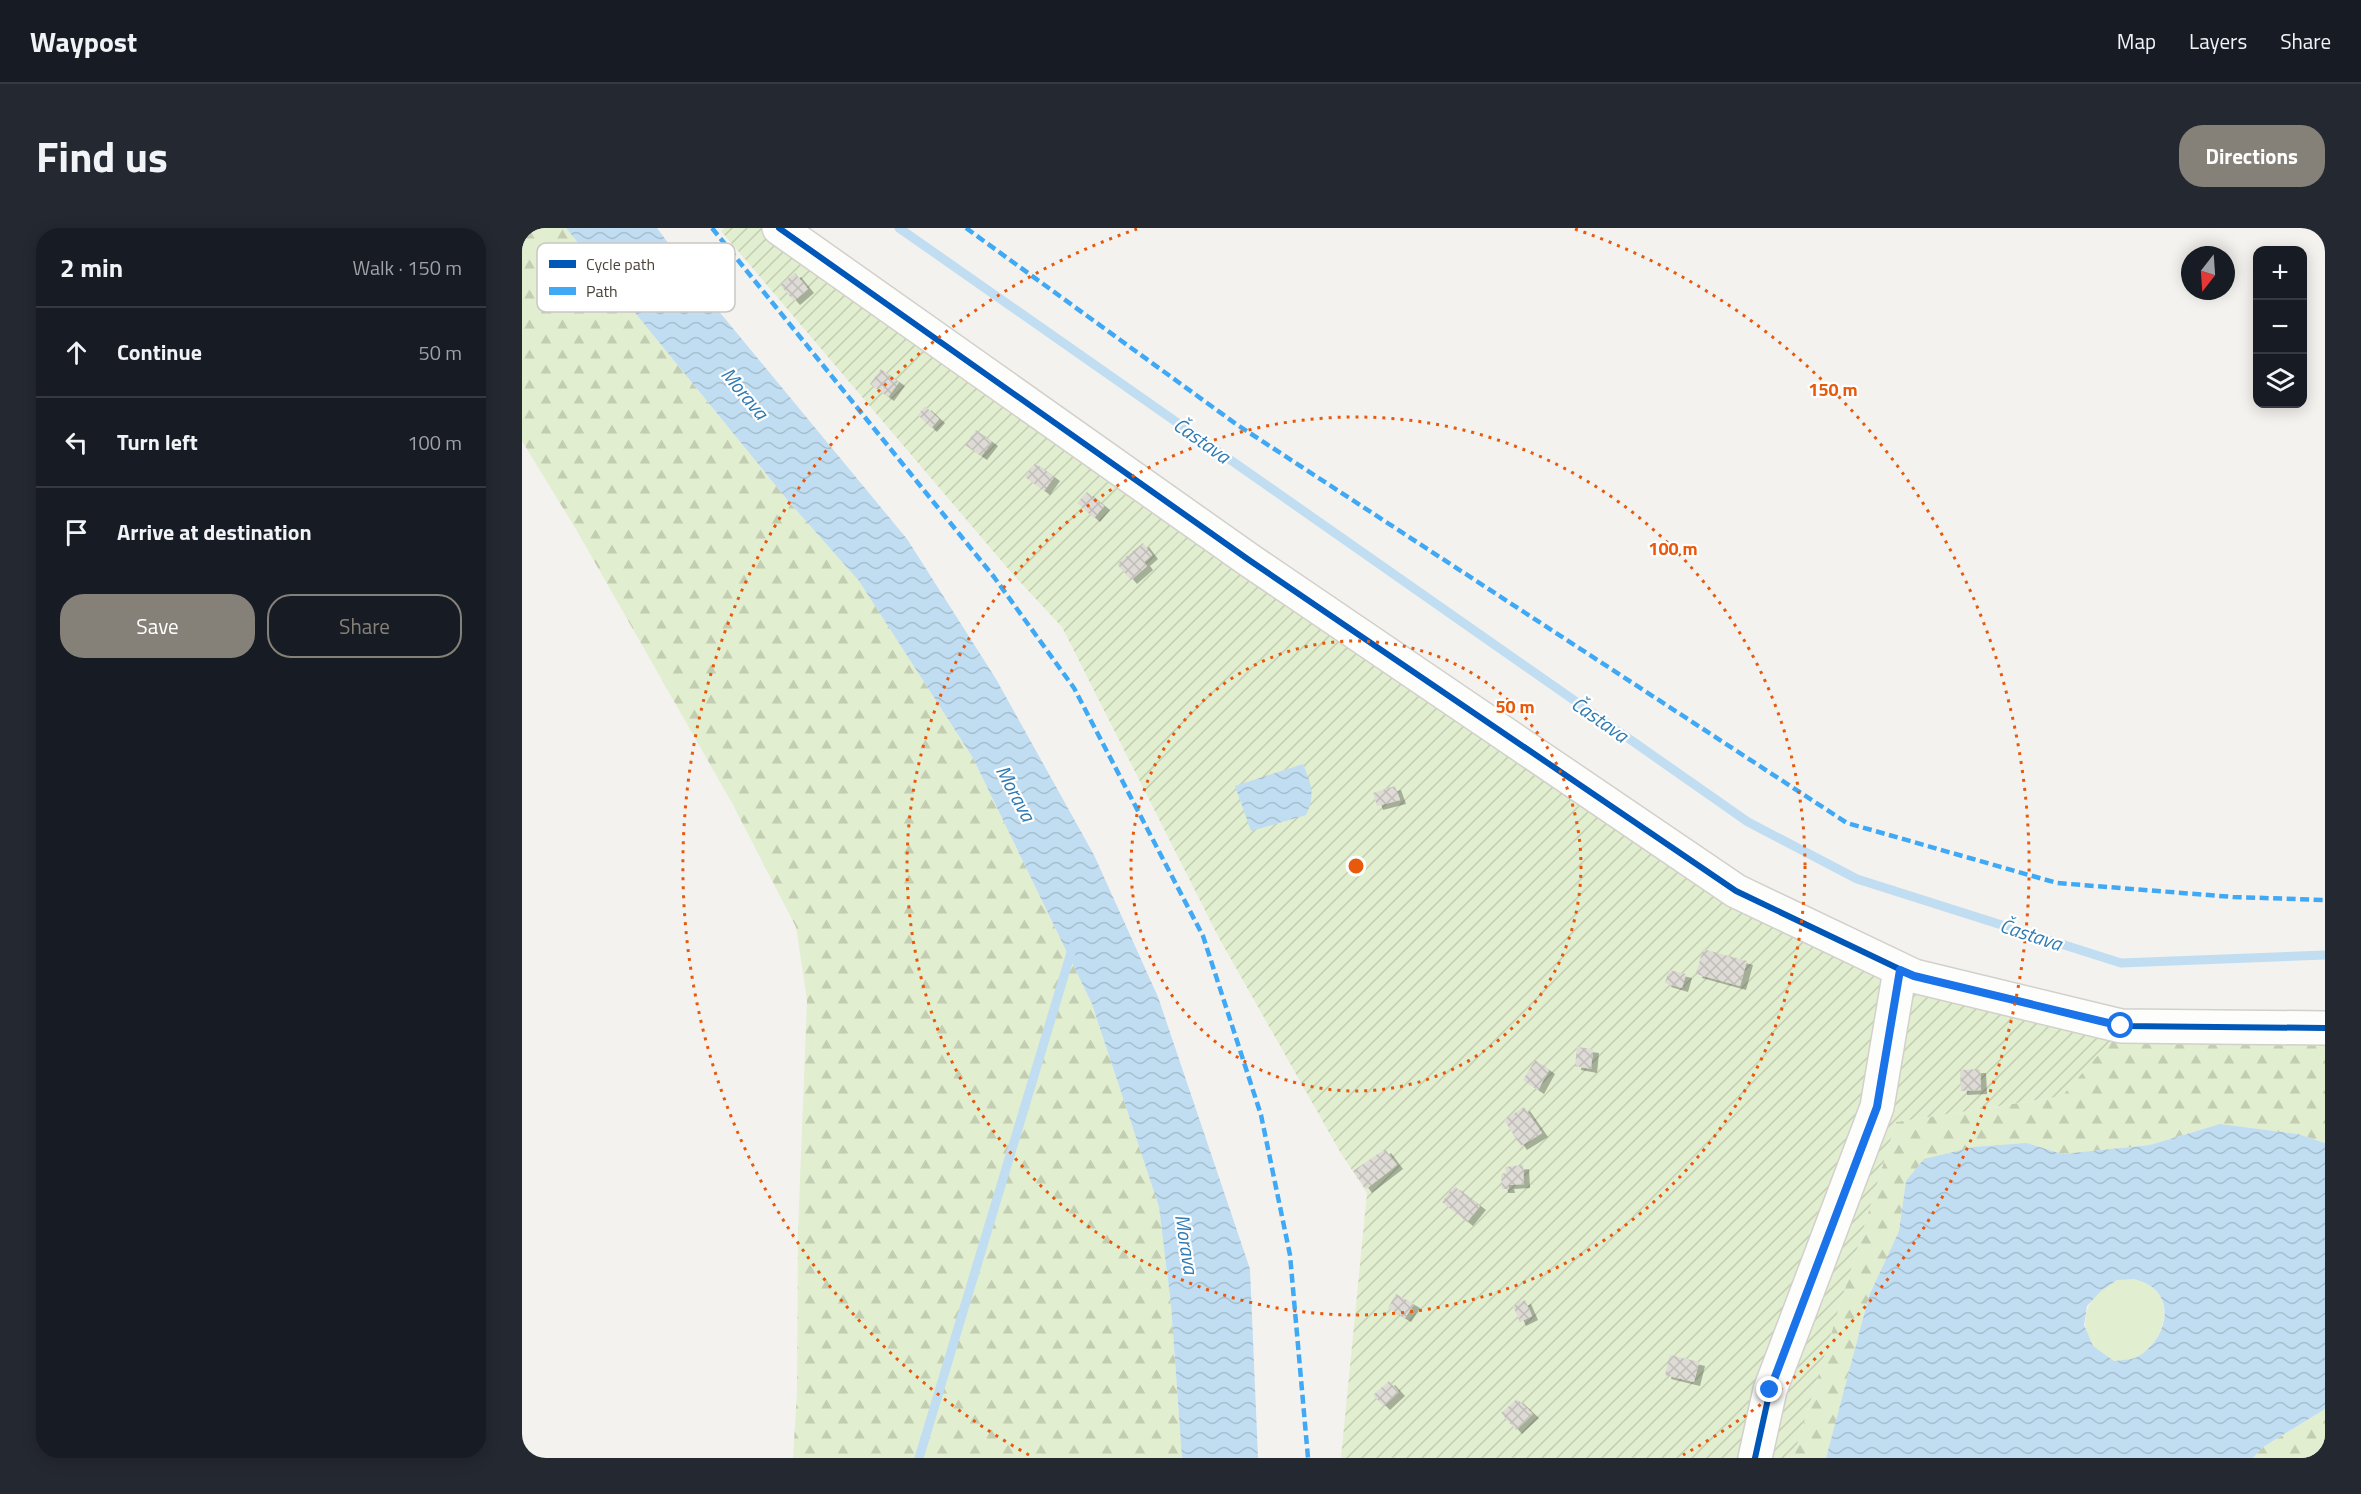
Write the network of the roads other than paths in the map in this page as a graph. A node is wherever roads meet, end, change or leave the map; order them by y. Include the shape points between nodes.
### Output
1 (778, 228) edge
2 (1900, 970) junction
3 (2325, 1028) edge
4 (1755, 1458) edge

1 - 2 street via 1249,560 1736,891
2 - 3 street via 2121,1026
2 - 4 street via 1877,1107 1770,1390

